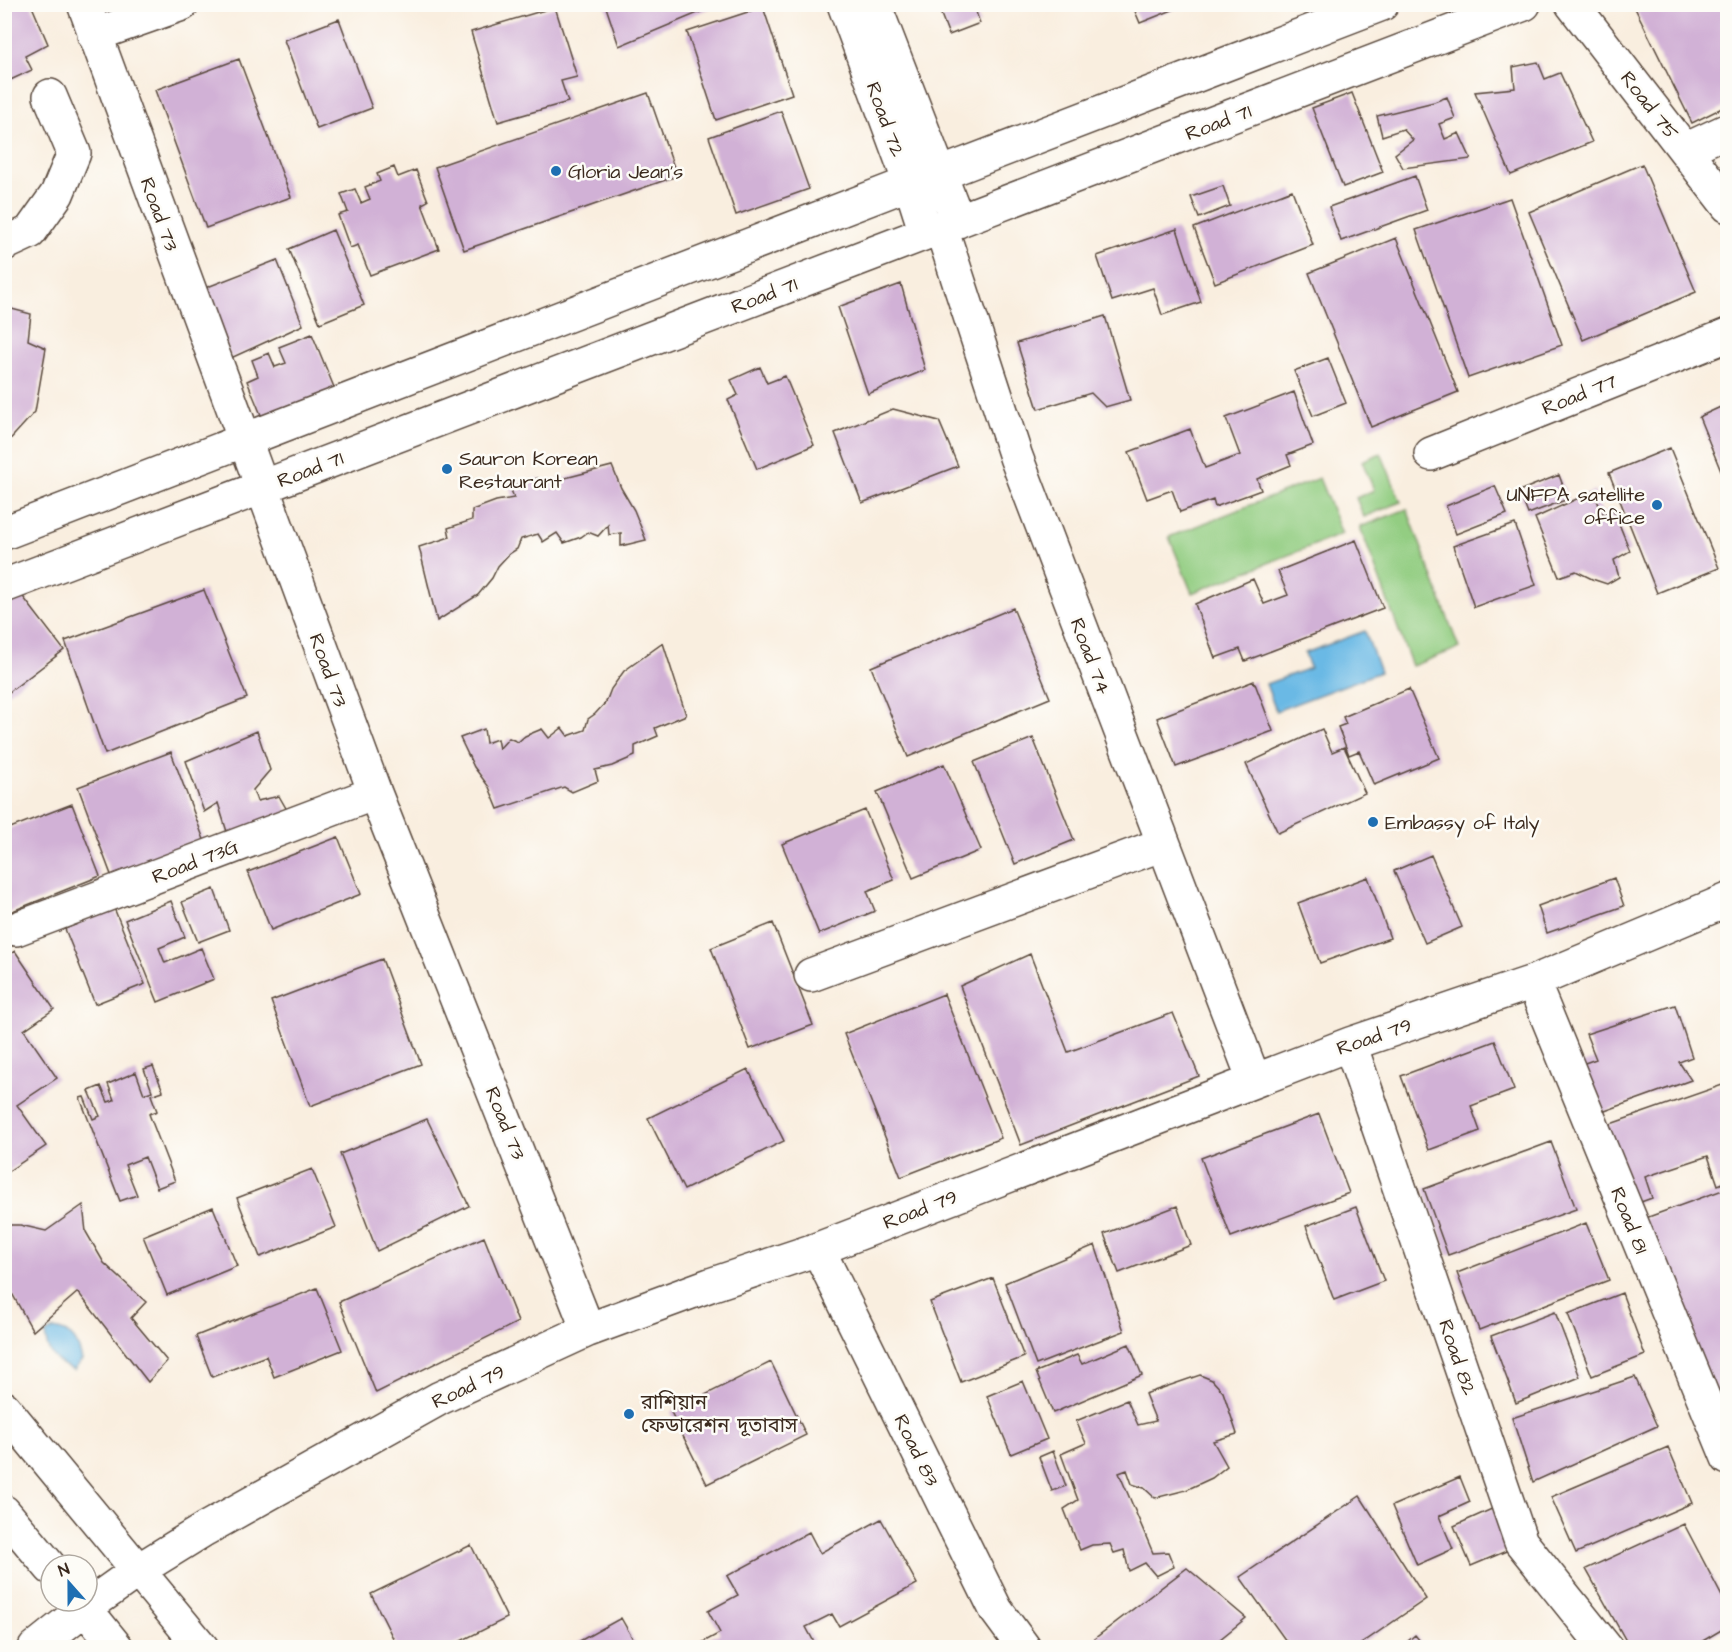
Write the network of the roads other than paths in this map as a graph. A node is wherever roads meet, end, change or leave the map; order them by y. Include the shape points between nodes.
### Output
1 (84, 4) edge
2 (182, 4) edge
3 (844, 4) edge
4 (874, 4) edge
5 (1382, 4) edge
6 (1524, 4) edge
7 (1572, 4) edge
8 (94, 35) junction
9 (50, 96) dead end
10 (1728, 130) edge
11 (1685, 150) junction
12 (940, 174) junction
13 (910, 183) junction
14 (1728, 206) edge
15 (942, 227) junction
16 (4, 244) edge
17 (1728, 335) edge
18 (244, 441) junction
19 (1431, 454) dead end
20 (262, 488) junction
21 (4, 533) edge
22 (4, 586) edge
23 (375, 794) junction
24 (1163, 844) junction
25 (1728, 900) edge
26 (16, 929) dead end
27 (811, 975) dead end
28 (1533, 982) junction
29 (1350, 1044) junction
30 (1254, 1080) junction
31 (818, 1249) junction
32 (588, 1330) junction
33 (4, 1408) edge
34 (1728, 1458) edge
35 (4, 1512) edge
36 (39, 1554) edge
37 (137, 1571) junction
38 (99, 1594) edge
39 (73, 1613) edge
40 (89, 1613) edge
41 (35, 1647) edge
42 (117, 1647) edge
43 (202, 1647) edge
44 (1024, 1647) edge
45 (1606, 1647) edge

1 - 8 street, Road 73
2 - 8 street
3 - 13 street, Road 72
4 - 12 street, Road 72
5 - 12 street
6 - 15 street, Road 71
7 - 11 street, Road 75
8 - 18 street, Road 73
9 - 16 street via 74,153 57,194 30,232
10 - 11 street
11 - 14 street, Road 75
12 - 13 street
12 - 15 street, Road 72
13 - 15 street, Road 72
13 - 18 street
15 - 20 street, Road 71
15 - 24 street, Road 74 via 1016,457
17 - 19 street, Road 77
18 - 20 street, Road 73
18 - 21 street
20 - 22 street, Road 71
20 - 23 street, Road 73
23 - 26 street, Road 73G
23 - 32 street, Road 73
24 - 27 street
24 - 30 street, Road 74
25 - 28 street, Road 79
28 - 29 street, Road 79
28 - 34 street, Road 81
29 - 30 street, Road 79
29 - 45 street, Road 82 via 1521,1542
30 - 31 street, Road 79
31 - 32 street, Road 79
31 - 44 street, Road 83 via 996,1610
32 - 37 street, Road 79 via 440,1398
33 - 37 street
35 - 36 street
37 - 38 street, Road 79
37 - 43 street
39 - 41 street, Road 79
40 - 42 street

